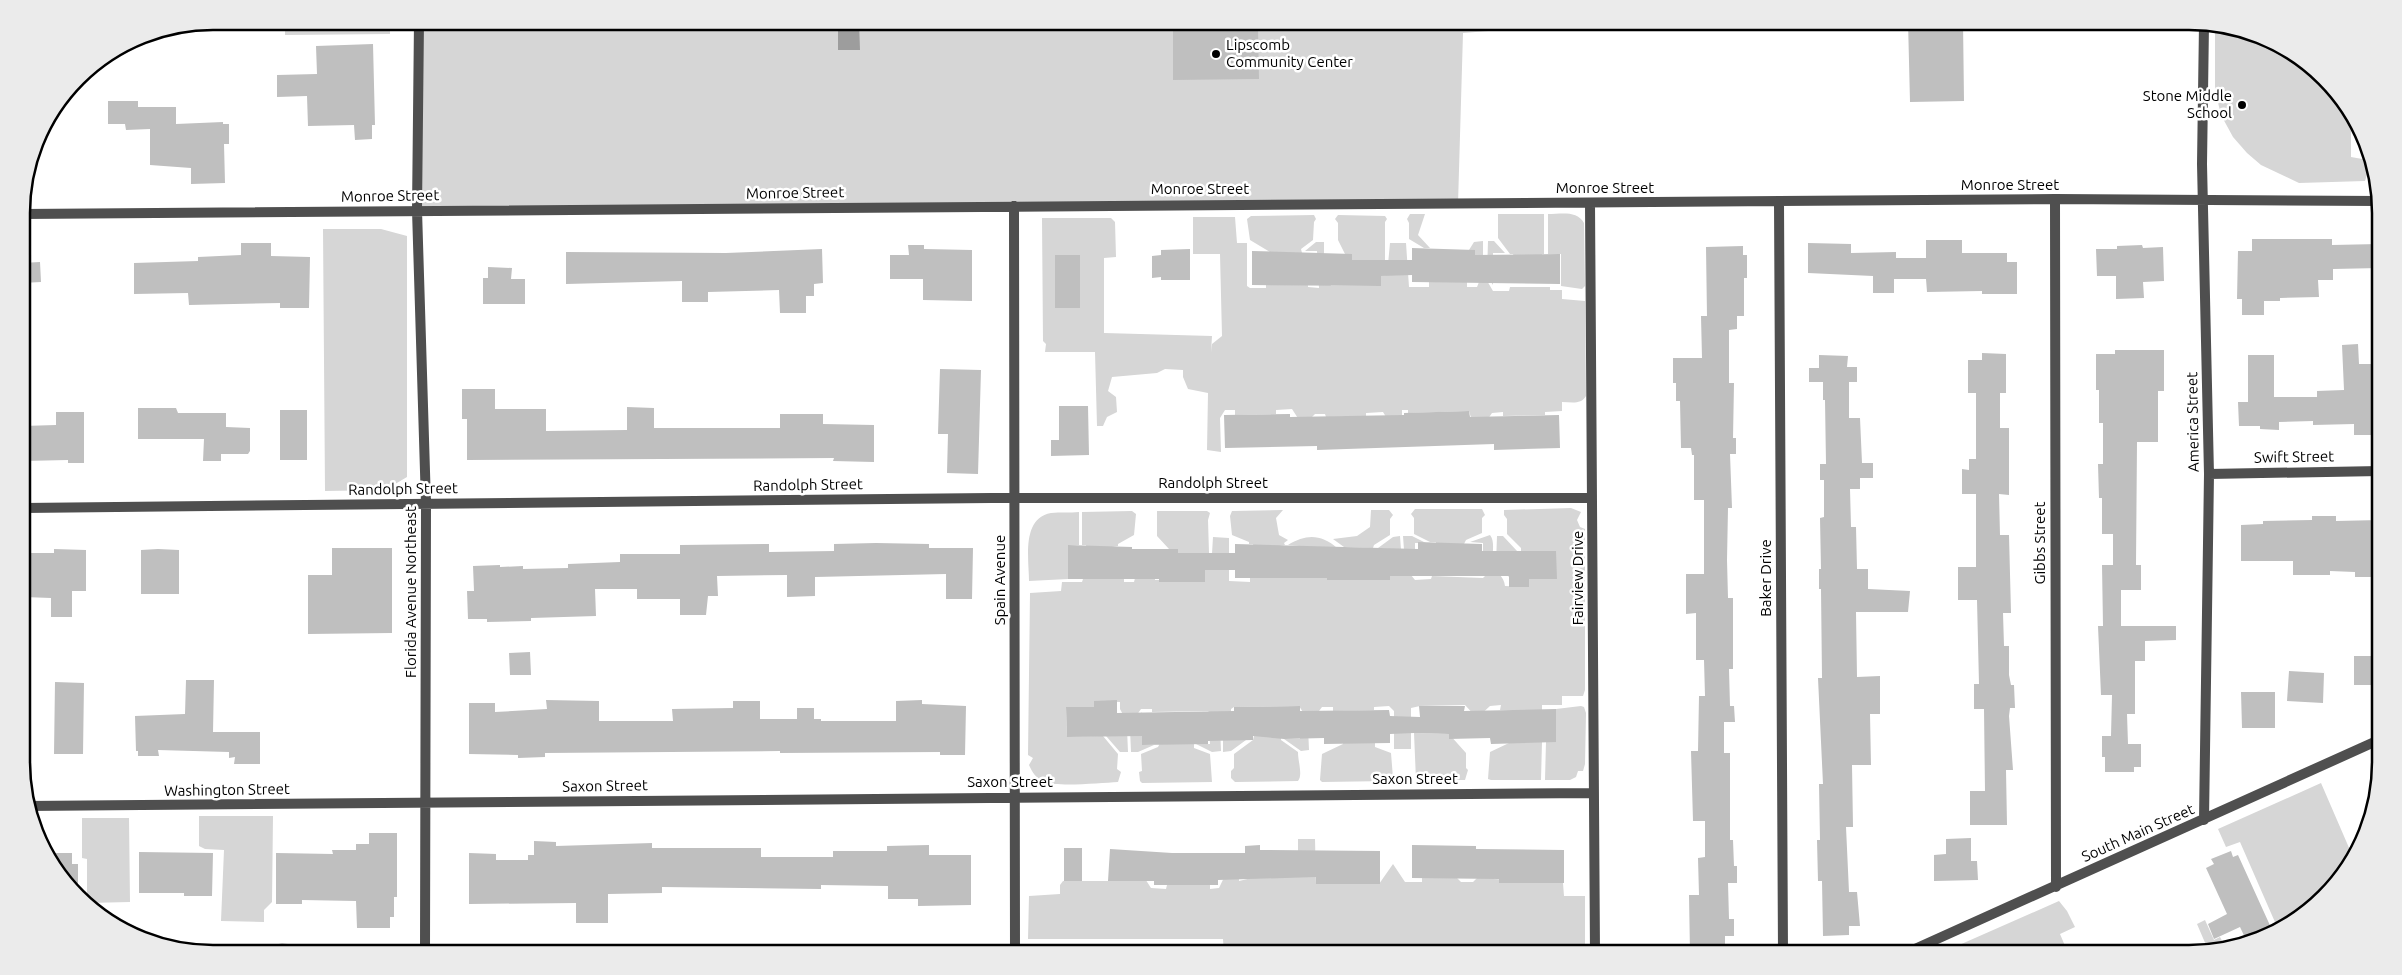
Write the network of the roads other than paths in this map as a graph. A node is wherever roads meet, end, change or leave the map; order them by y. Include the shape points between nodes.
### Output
1 (418, 30) edge
2 (2204, 30) edge
3 (2055, 199) junction
4 (2204, 201) junction
5 (2372, 201) edge
6 (1779, 202) junction
7 (1590, 203) junction
8 (1014, 206) junction
9 (417, 210) junction
10 (30, 214) edge
11 (2372, 471) edge
12 (2209, 474) junction
13 (1014, 498) junction
14 (1592, 498) junction
15 (426, 504) junction
16 (30, 508) edge
17 (2372, 743) edge
18 (1594, 793) junction
19 (1015, 797) junction
20 (426, 803) junction
21 (35, 806) edge
22 (2204, 820) junction
23 (2056, 886) junction
24 (425, 945) edge
25 (1014, 945) edge
26 (1595, 945) edge
27 (1783, 945) edge
28 (1924, 945) edge

1 - 9 street, Florida Avenue Northeast
2 - 4 street, America Street
3 - 4 street, Monroe Street
3 - 6 street, Monroe Street
3 - 23 street, Gibbs Street
4 - 5 street, Monroe Street
4 - 12 street, America Street
6 - 7 street, Monroe Street
6 - 27 street, Baker Drive
7 - 8 street, Monroe Street
7 - 14 street, Fairview Drive
8 - 9 street, Monroe Street
8 - 13 street, Spain Avenue
9 - 10 street, Monroe Street
9 - 15 street, Florida Avenue Northeast
11 - 12 street, Swift Street
12 - 22 street, America Street
13 - 14 street, Randolph Street
13 - 15 street, Randolph Street
13 - 19 street, Spain Avenue
14 - 18 street, Fairview Drive
15 - 16 street, Randolph Street
15 - 20 street, Florida Avenue Northeast
17 - 22 street, South Main Street
18 - 19 street, Saxon Street
18 - 26 street, Fairview Drive
19 - 20 street, Saxon Street
19 - 25 street, Spain Avenue
20 - 21 street, Washington Street
20 - 24 street, Florida Avenue Northeast
22 - 23 street, South Main Street
23 - 28 street, South Main Street

